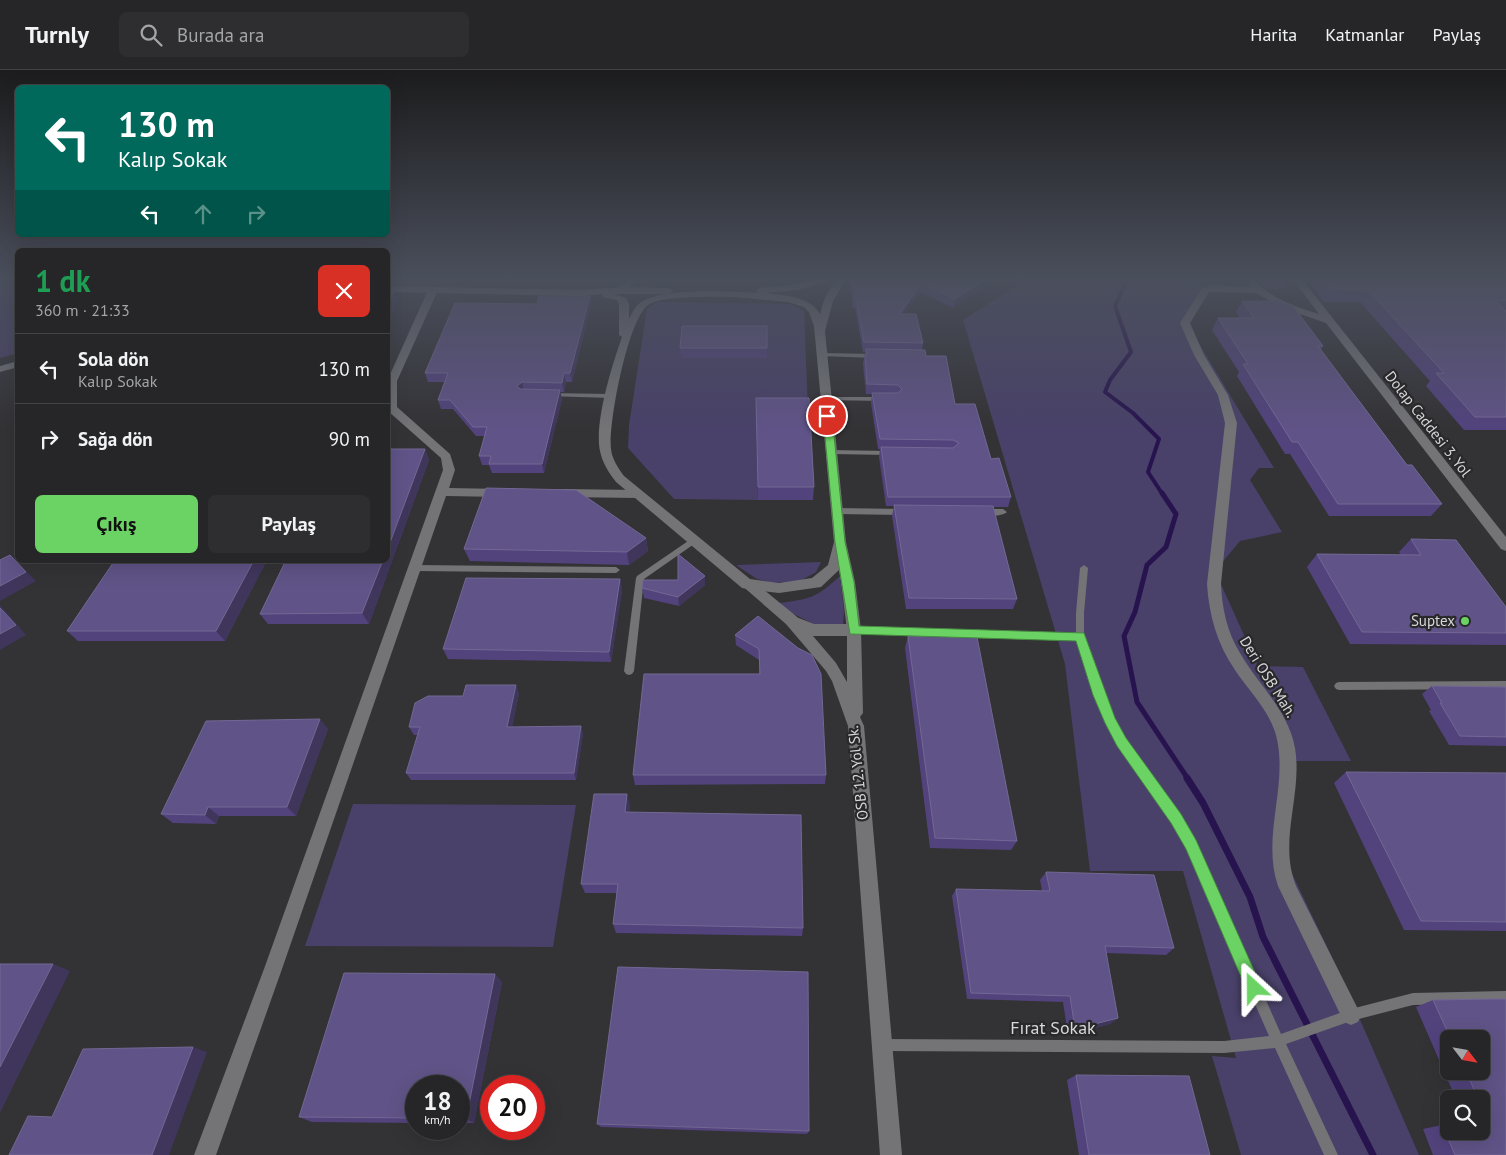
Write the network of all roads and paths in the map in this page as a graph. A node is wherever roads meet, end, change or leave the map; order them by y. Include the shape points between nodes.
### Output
1 (416, 329) edge
2 (623, 329) edge
3 (630, 329) edge
4 (818, 329) edge
5 (822, 329) edge
6 (1187, 329) edge
7 (1334, 329) edge
8 (820, 339) junction
9 (623, 345) junction
10 (823, 356) junction
11 (882, 356) edge
12 (15, 365) edge
13 (0, 369) edge
14 (544, 395) edge
15 (611, 396) junction
16 (825, 399) junction
17 (896, 399) edge
18 (831, 452) junction
19 (895, 453) edge
20 (442, 492) junction
21 (520, 493) edge
22 (550, 493) edge
23 (638, 494) junction
24 (837, 511) junction
25 (915, 512) edge
26 (974, 512) edge
27 (1003, 512) dead end
28 (694, 540) junction
29 (840, 542) junction
30 (1506, 546) edge
31 (415, 568) junction
32 (1084, 568) dead end
33 (616, 570) dead end
34 (747, 584) junction
35 (790, 620) junction
36 (854, 630) junction
37 (1080, 637) junction
38 (629, 671) dead end
39 (1506, 685) edge
40 (1339, 686) dead end
41 (856, 726) junction
42 (1506, 997) edge
43 (1351, 1015) junction
44 (1299, 1034) joint
45 (1278, 1041) junction
46 (882, 1045) junction
47 (205, 1155) edge
48 (891, 1155) edge
49 (1331, 1155) edge

1 - 20 street via 392,381 392,408 446,457 449,470
2 - 9 street
3 - 9 street
4 - 8 street
5 - 8 street
6 - 43 street, Deri OSB Mah. via 1224,395 1231,423 1214,584 1215,607 1227,644 1274,710 1283,732 1290,774 1281,849 1282,869 1289,891
7 - 30 street, Dolap Caddesi 3. Yol
8 - 10 street
9 - 15 street, OSB 12. Yol Sk.
10 - 11 lane
10 - 16 street
12 - 13 street
14 - 15 lane
15 - 23 street, OSB 12. Yol Sk. via 605,448 610,465 620,479
16 - 17 lane
16 - 18 street
18 - 19 lane
18 - 24 street
20 - 21 street
20 - 31 street
22 - 23 street
23 - 28 street, OSB 12. Yol Sk.
24 - 25 lane
24 - 29 street
26 - 27 lane
28 - 34 street, OSB 12. Yol Sk.
28 - 38 lane via 640,578
29 - 34 street via 834,567 816,583 779,588
29 - 36 street
31 - 33 lane
31 - 47 street
32 - 37 lane
34 - 35 street, OSB 12. Yol Sk.
35 - 36 street via 813,630
35 - 41 street, OSB 12. Yol Sk. via 831,667
36 - 37 lane
36 - 41 street
37 - 45 lane via 1099,695 1121,742 1176,818 1191,845
39 - 40 lane
41 - 46 street, OSB 12. Yol Sk.
42 - 43 lane via 1413,999
43 - 44 lane
44 - 45 lane
45 - 46 lane, Fırat Sokak via 1224,1047
45 - 49 lane
46 - 48 street, OSB 12. Yol Sk.

